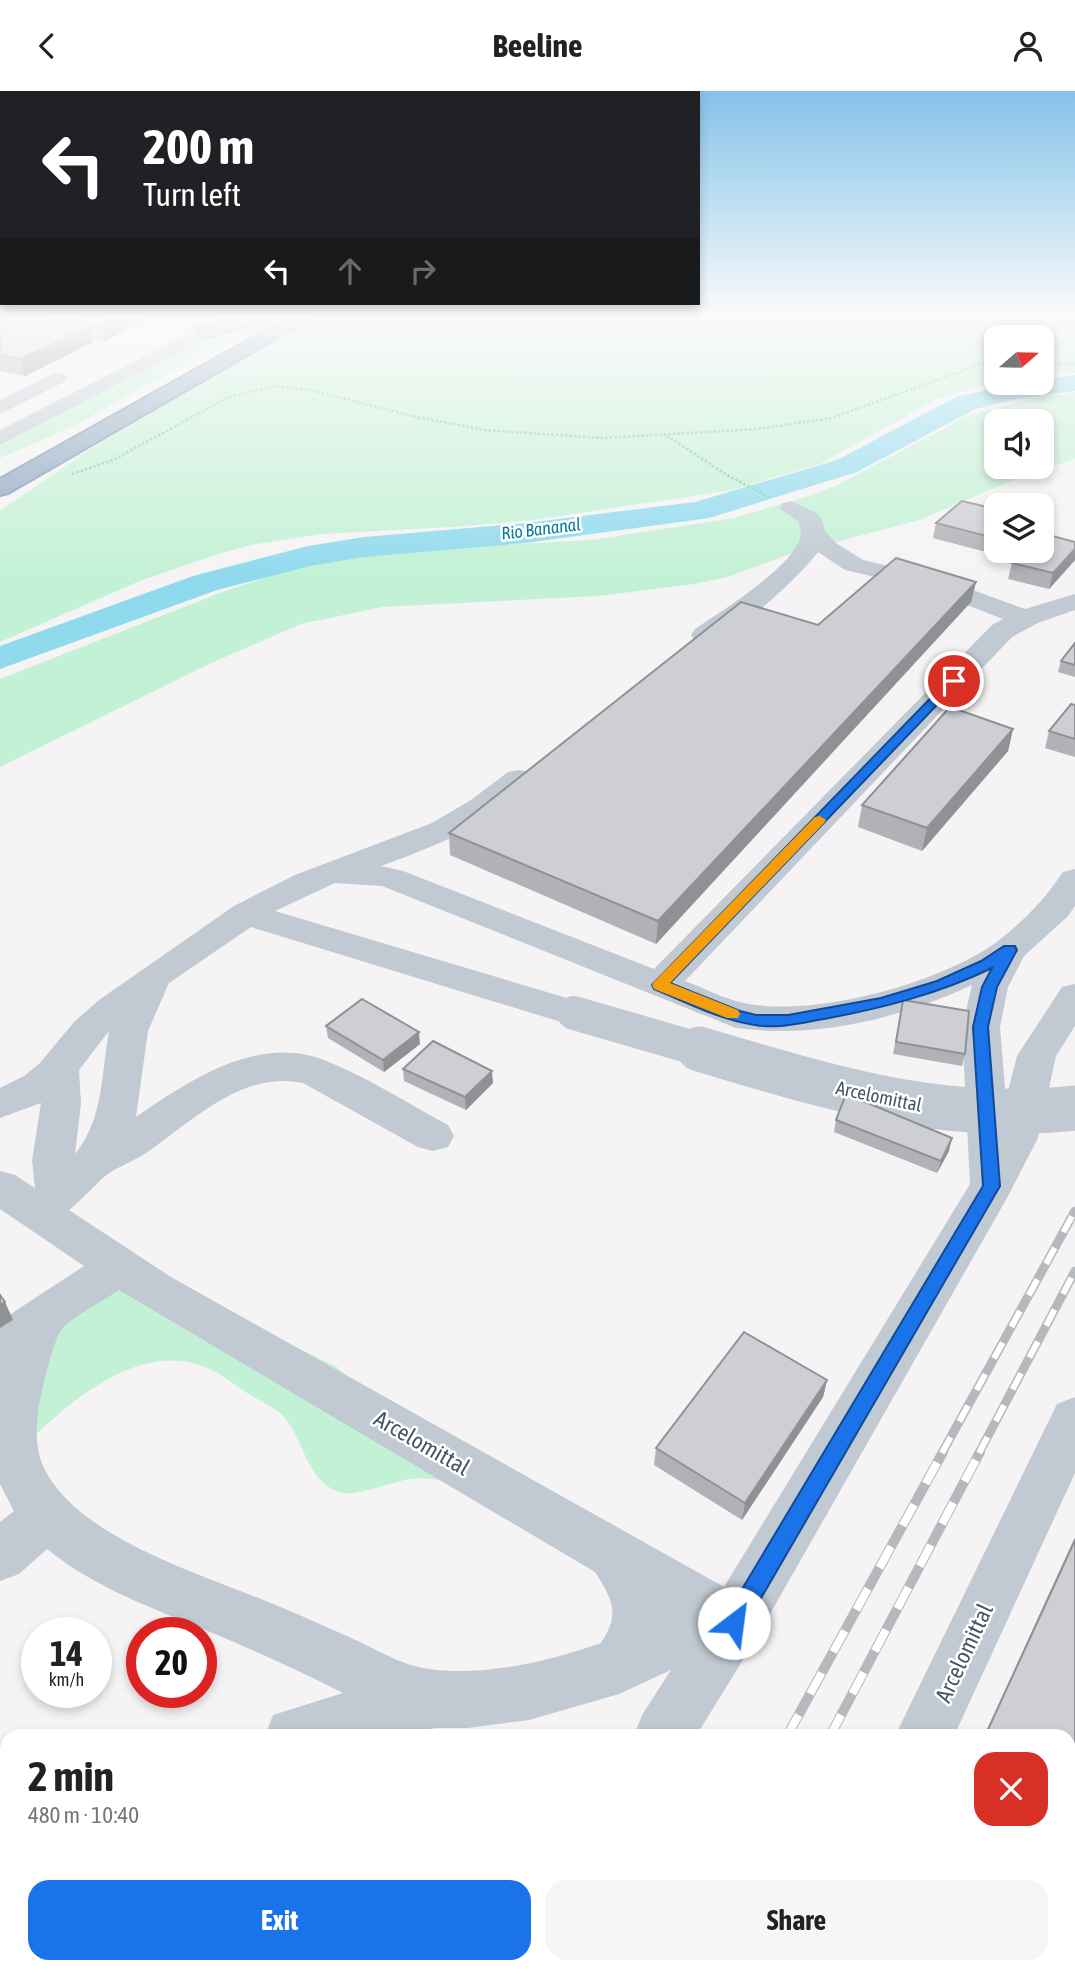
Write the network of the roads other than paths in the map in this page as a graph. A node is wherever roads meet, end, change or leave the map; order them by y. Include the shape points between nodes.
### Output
1 (87, 401) edge
2 (143, 401) edge
3 (148, 401) edge
4 (94, 430) junction
5 (4, 456) edge
6 (0, 488) edge
7 (0, 507) edge
8 (791, 508) road end
9 (814, 534) junction
10 (883, 573) junction
11 (761, 594) junction
12 (1075, 603) edge
13 (1023, 618) junction
14 (684, 650) edge
15 (535, 767) edge
16 (316, 876) junction
17 (1075, 879) edge
18 (246, 914) junction
19 (1009, 950) junction
20 (160, 975) junction
21 (659, 985) junction
22 (1075, 996) edge
23 (59, 1069) junction
24 (0, 1103) edge
25 (1075, 1108) edge
26 (433, 1136) dead end
27 (91, 1165) junction
28 (992, 1186) junction
29 (0, 1187) edge
30 (47, 1205) junction
31 (119, 1266) junction
32 (21, 1332) edge
33 (1075, 1419) edge
34 (48, 1515) junction
35 (613, 1553) junction
36 (0, 1556) edge
37 (727, 1620) junction
38 (619, 1666) junction
39 (434, 1699) junction
40 (318, 1729) edge
41 (667, 1729) edge
42 (927, 1729) edge

1 - 5 street
2 - 4 highway
3 - 4 highway
4 - 5 highway
4 - 6 highway
4 - 7 highway via 34,484
8 - 9 street via 810,520
9 - 10 street via 836,557 863,570
9 - 11 street via 799,563
10 - 11 street via 821,574
10 - 13 street via 932,583
11 - 14 street
12 - 13 street
13 - 21 street via 1002,631
15 - 16 street via 484,807 452,825
16 - 18 street
16 - 21 street via 344,873 391,878
17 - 19 street via 1056,908
18 - 20 street
18 - 25 street, Arcelomittal, bridge via 855,1094 975,1110
19 - 21 street via 942,985 882,1003 788,1020 736,1016
19 - 28 street via 989,987 981,1027
20 - 23 street via 93,1024
20 - 27 street via 130,1019 118,1109
22 - 28 street via 1037,1056 1017,1138
23 - 24 street via 33,1090
23 - 30 street via 61,1103
26 - 27 street via 314,1071 279,1065 246,1072 212,1088
27 - 30 street
28 - 37 street
29 - 30 street, Arcelomittal
30 - 31 street, Arcelomittal
31 - 32 street
31 - 35 street, Arcelomittal
32 - 34 street via 13,1444 22,1475
33 - 42 street, Arcelomittal
34 - 36 street
34 - 39 street via 114,1562 399,1690
35 - 37 street, Arcelomittal
35 - 38 street via 636,1590 642,1612 638,1636
37 - 38 street
37 - 41 street
38 - 39 street via 523,1692
39 - 40 street

